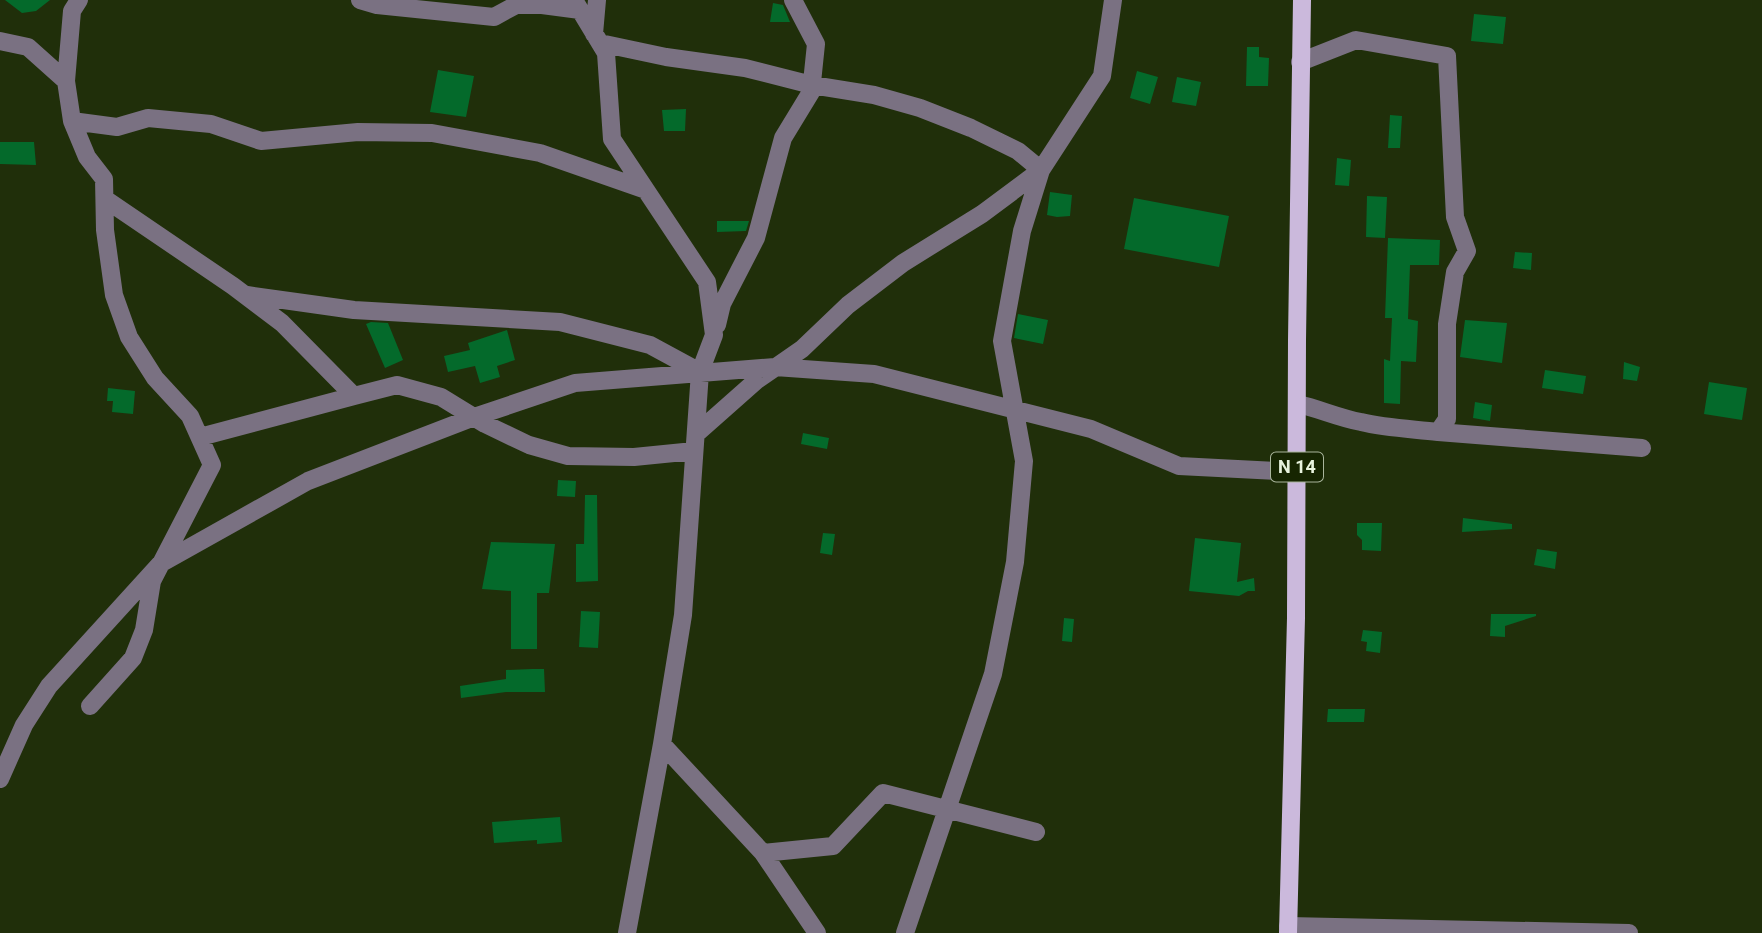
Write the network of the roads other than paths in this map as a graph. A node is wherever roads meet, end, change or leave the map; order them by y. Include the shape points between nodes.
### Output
1 (79, 0) edge
2 (597, 0) edge
3 (793, 0) edge
4 (1113, 0) edge
5 (1302, 0) edge
6 (373, 2) edge
7 (577, 5) edge
8 (597, 38) junction
9 (0, 41) edge
10 (1300, 62) junction
11 (66, 81) junction
12 (812, 85) junction
13 (72, 121) junction
14 (1041, 170) junction
15 (646, 190) junction
16 (105, 199) junction
17 (244, 294) junction
18 (715, 335) junction
19 (775, 367) junction
20 (700, 372) junction
21 (354, 396) junction
22 (1298, 404) junction
23 (1014, 409) junction
24 (474, 417) junction
25 (1438, 432) junction
26 (200, 437) junction
27 (695, 443) junction
28 (1642, 448) dead end
29 (1297, 472) junction
30 (160, 564) junction
31 (90, 706) dead end
32 (662, 744) junction
33 (0, 779) edge
34 (947, 811) junction
35 (1036, 832) dead end
36 (763, 853) junction
37 (1288, 929) edge
38 (626, 933) edge
39 (817, 933) edge
40 (905, 933) edge
41 (1629, 933) edge

1 - 11 street via 72,11
2 - 8 street
3 - 12 street via 816,44
4 - 14 street via 1102,76
5 - 10 main road, N 14
6 - 7 street via 494,16 516,5
7 - 8 street
8 - 12 street via 666,57 745,68
8 - 15 street via 606,53 612,139
9 - 11 street via 29,47
10 - 22 main road, N 14
10 - 25 street via 1356,40 1447,56 1455,217 1467,251 1455,272 1447,324 1447,419
11 - 13 street
12 - 14 street via 874,94 920,108 1018,151
12 - 18 street via 783,138 756,238 722,304
13 - 15 street via 117,127 148,118 211,124 261,141 358,132 432,133 540,153
13 - 16 street via 87,157 104,179
14 - 19 street via 982,214 903,263
14 - 23 street via 1022,231 1002,341
15 - 18 street via 707,282
16 - 17 street
16 - 26 street via 114,295 129,337 155,378 190,416
17 - 20 street via 354,310 560,322 650,345
17 - 21 street via 282,323
18 - 20 street
19 - 20 street
19 - 23 street via 874,374
19 - 27 street
20 - 24 street via 575,383
20 - 27 street
21 - 24 street via 397,385 441,397
21 - 26 street
22 - 25 street via 1363,423
22 - 29 main road, N 14
23 - 29 street via 1091,429 1179,466
23 - 34 street via 1024,461 1015,562 993,674
24 - 27 street via 528,444 568,456 634,457
24 - 30 street via 308,481
25 - 28 street
26 - 30 street via 212,465
27 - 32 street via 683,615
29 - 37 main road, N 14
30 - 31 street via 133,658
30 - 33 street via 49,686 24,725
32 - 36 street
32 - 38 street
34 - 35 street
34 - 36 street via 883,793 833,846
34 - 40 street
36 - 39 street
37 - 41 street

